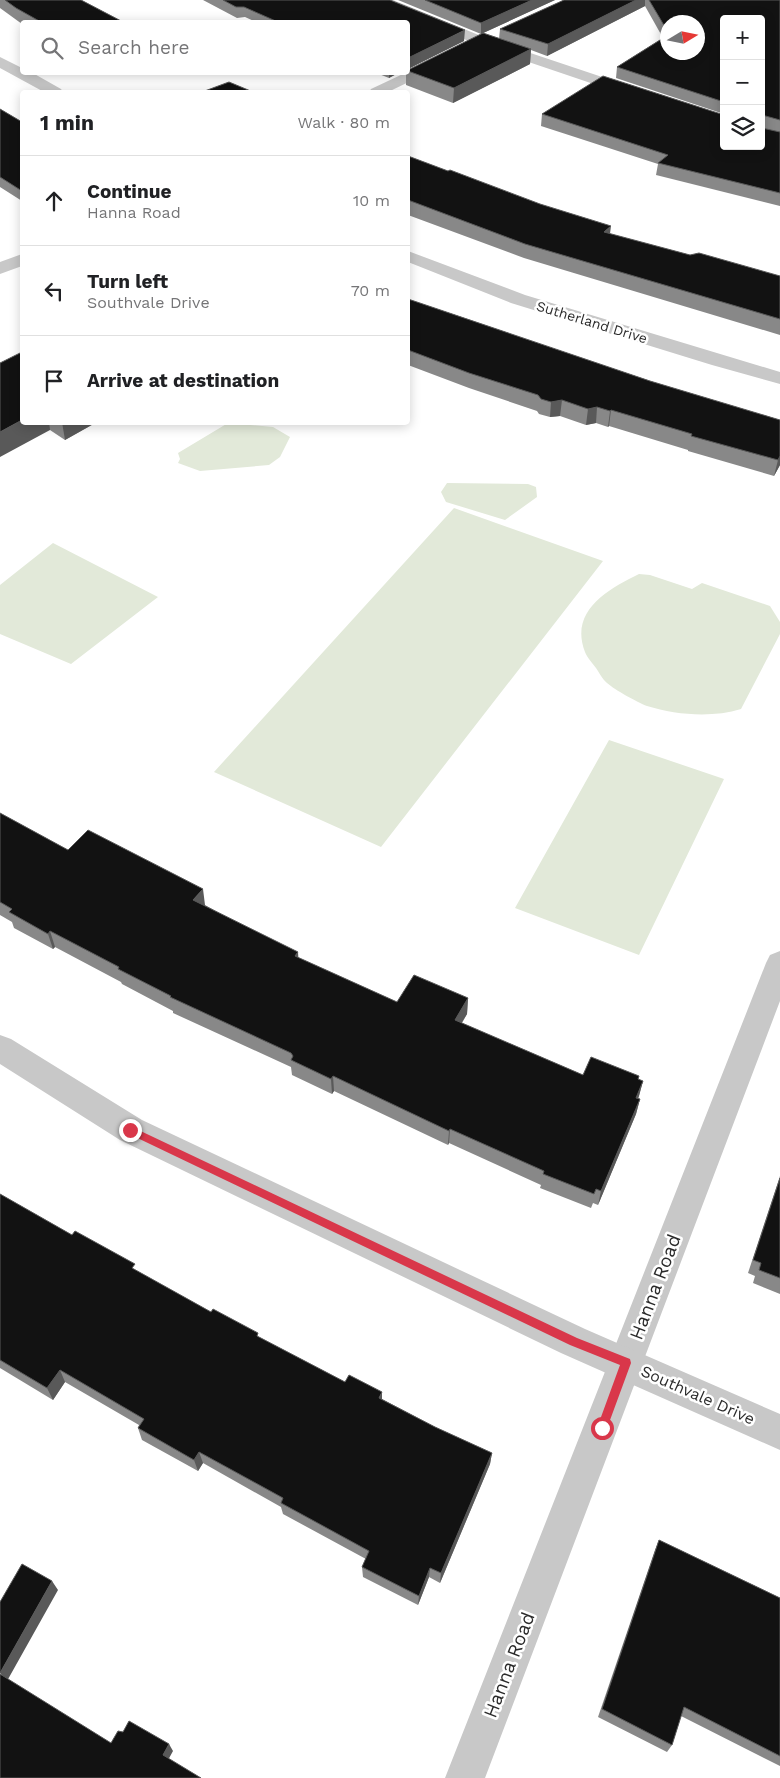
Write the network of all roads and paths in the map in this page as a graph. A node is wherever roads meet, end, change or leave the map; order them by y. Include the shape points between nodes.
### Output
1 (380, 0) edge
2 (503, 31) edge
3 (481, 41) junction
4 (0, 62) edge
5 (20, 73) edge
6 (24, 75) edge
7 (51, 90) edge
8 (381, 90) edge
9 (651, 98) edge
10 (410, 257) edge
11 (20, 260) edge
12 (0, 268) edge
13 (780, 378) edge
14 (780, 963) edge
15 (0, 1048) edge
16 (626, 1363) junction
17 (780, 1432) edge
18 (465, 1778) edge

1 - 3 street
2 - 3 street
3 - 8 street
3 - 9 street
4 - 5 street
6 - 7 street
10 - 13 street, Sutherland Drive via 518,299
11 - 12 street
14 - 16 street, Hanna Road
15 - 16 street, Southvale Drive via 130,1130 573,1341
16 - 17 street, Southvale Drive
16 - 18 street, Hanna Road

